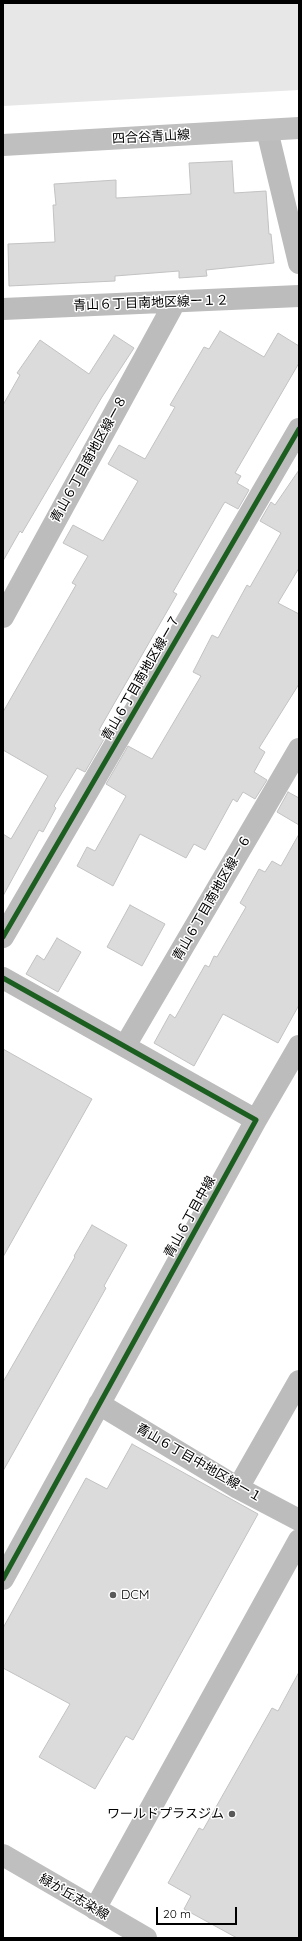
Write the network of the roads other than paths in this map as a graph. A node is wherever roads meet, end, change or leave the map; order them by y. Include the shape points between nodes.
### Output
1 (299, 128) edge
2 (267, 130) junction
3 (3, 145) edge
4 (299, 263) edge
5 (299, 296) edge
6 (175, 302) junction
7 (3, 309) edge
8 (299, 429) edge
9 (3, 617) edge
10 (299, 749) edge
11 (3, 937) edge
12 (3, 978) edge
13 (125, 1046) junction
14 (299, 1046) edge
15 (256, 1120) junction
16 (299, 1380) edge
17 (99, 1404) junction
18 (238, 1488) junction
19 (299, 1520) edge
20 (299, 1540) edge
21 (3, 1579) edge
22 (3, 1855) edge
23 (95, 1909) junction
24 (146, 1938) edge

1 - 2 street, 四合谷青山線
2 - 3 street, 四合谷青山線
2 - 4 street
5 - 6 street, 青山６丁目南地区線ー１２
6 - 7 street, 青山６丁目南地区線ー１２
6 - 9 street, 青山６丁目南地区線ー８
8 - 11 street, 青山６丁目南地区線ー７
10 - 13 street, 青山６丁目南地区線ー６
12 - 13 street
13 - 15 street
14 - 15 street, 青山６丁目中線
15 - 17 street, 青山６丁目中線
16 - 18 street
17 - 18 street, 青山６丁目中地区線ー１
17 - 21 street, 青山６丁目中線
18 - 19 street, 青山６丁目中地区線ー１
20 - 23 street
22 - 23 street, 緑が丘志染線
23 - 24 street, 緑が丘志染線

